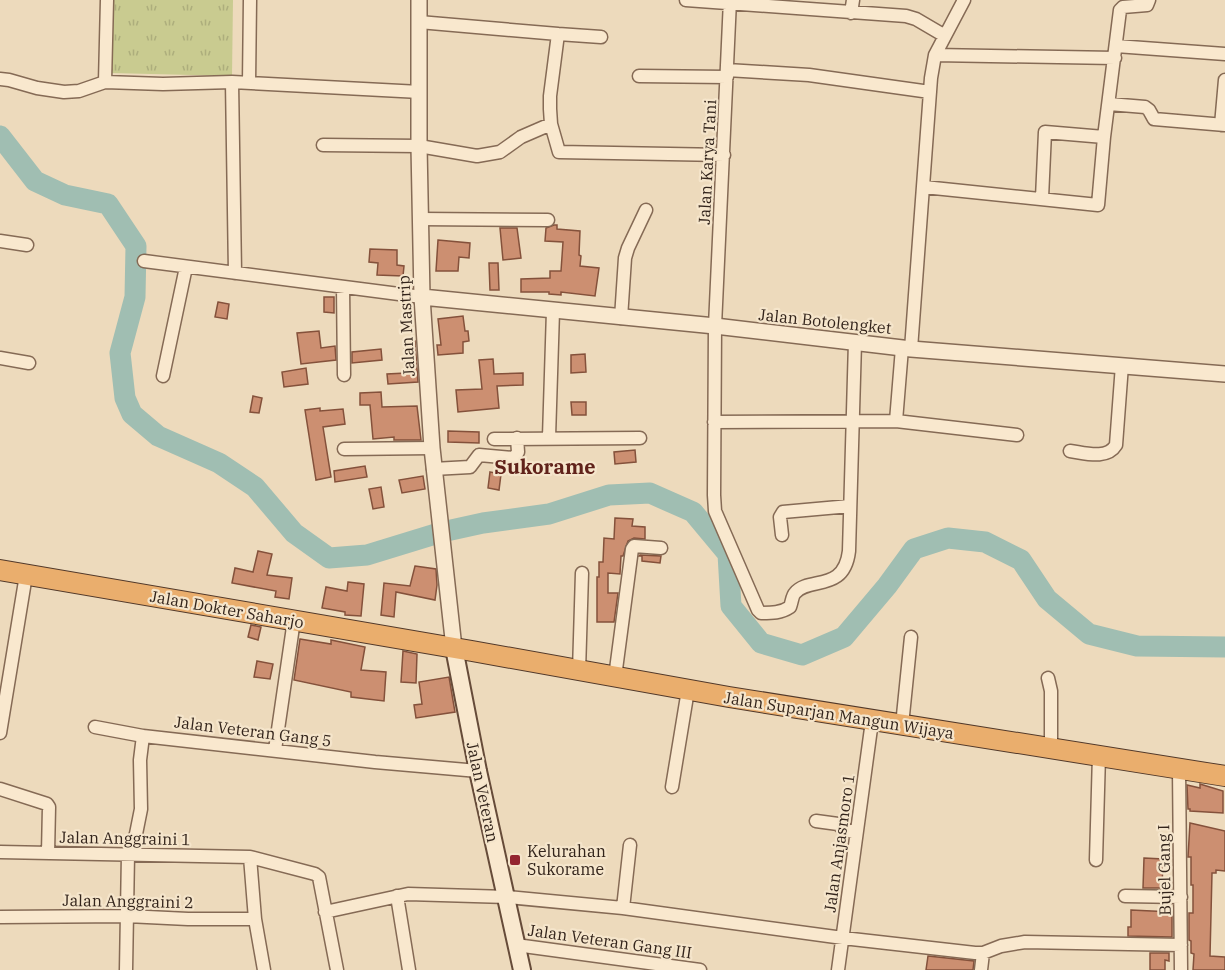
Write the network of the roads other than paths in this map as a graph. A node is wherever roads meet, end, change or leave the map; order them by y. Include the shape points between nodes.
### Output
1 (107, 0) edge
2 (250, 0) edge
3 (419, 0) edge
4 (686, 0) edge
5 (853, 0) edge
6 (964, 0) edge
7 (1149, 0) edge
8 (730, 1) edge
9 (851, 13) junction
10 (419, 22) junction
11 (558, 34) junction
12 (945, 36) junction
13 (601, 37) dead end
14 (1115, 52) junction
15 (1225, 54) edge
16 (935, 55) junction
17 (727, 73) junction
18 (639, 76) dead end
19 (0, 79) edge
20 (1225, 80) edge
21 (105, 82) junction
22 (232, 82) junction
23 (249, 83) junction
24 (420, 92) junction
25 (930, 92) junction
26 (1109, 104) junction
27 (551, 124) junction
28 (1223, 125) edge
29 (1104, 137) junction
30 (323, 145) dead end
31 (419, 146) junction
32 (724, 155) junction
33 (924, 187) junction
34 (1042, 198) junction
35 (646, 210) dead end
36 (420, 219) junction
37 (548, 220) dead end
38 (0, 241) edge
39 (27, 245) dead end
40 (144, 261) dead end
41 (186, 267) junction
42 (235, 273) junction
43 (344, 287) junction
44 (422, 297) junction
45 (553, 311) junction
46 (621, 318) junction
47 (715, 326) junction
48 (855, 342) junction
49 (907, 348) junction
50 (0, 358) edge
51 (28, 363) dead end
52 (1122, 365) junction
53 (1225, 374) edge
54 (344, 375) dead end
55 (163, 376) dead end
56 (853, 420) junction
57 (896, 421) junction
58 (714, 422) junction
59 (1017, 435) dead end
60 (549, 437) junction
61 (494, 438) dead end
62 (517, 438) junction
63 (640, 438) dead end
64 (432, 448) junction
65 (344, 449) dead end
66 (1070, 451) dead end
67 (434, 469) junction
68 (850, 506) junction
69 (782, 536) dead end
70 (661, 548) dead end
71 (0, 570) edge
72 (582, 573) dead end
73 (26, 575) junction
74 (294, 620) junction
75 (911, 637) dead end
76 (454, 648) junction
77 (579, 671) junction
78 (5, 676) edge
79 (615, 677) junction
80 (1048, 678) dead end
81 (688, 690) junction
82 (872, 721) junction
83 (902, 725) junction
84 (95, 727) dead end
85 (0, 733) edge
86 (143, 736) junction
87 (1051, 748) junction
88 (275, 750) junction
89 (1099, 756) junction
90 (1179, 769) junction
91 (478, 771) junction
92 (1225, 776) edge
93 (672, 787) dead end
94 (0, 789) edge
95 (816, 821) dead end
96 (856, 833) junction
97 (630, 845) dead end
98 (0, 852) edge
99 (48, 853) junction
100 (128, 854) junction
101 (250, 857) junction
102 (1096, 860) dead end
103 (397, 896) junction
104 (1125, 896) dead end
105 (507, 897) junction
106 (1181, 897) junction
107 (622, 908) junction
108 (325, 912) junction
109 (127, 916) junction
110 (0, 917) edge
111 (255, 919) junction
112 (843, 938) junction
113 (516, 945) junction
114 (1181, 945) junction
115 (983, 953) junction
116 (126, 970) edge
117 (264, 970) edge
118 (337, 970) edge
119 (409, 970) edge
120 (522, 970) edge
121 (700, 970) edge
122 (838, 970) edge
123 (981, 970) edge
124 (1181, 970) edge

1 - 21 street
2 - 23 street
3 - 10 street, Jalan Mastrip
4 - 8 street
5 - 9 street
6 - 12 street
7 - 14 street via 1147,5 1121,8
8 - 9 street
8 - 17 street, Jalan Karya Tani
9 - 12 street via 906,16
10 - 11 street
10 - 24 street, Jalan Mastrip
11 - 13 street
11 - 27 street via 550,96
12 - 16 street
14 - 15 street
14 - 16 street
14 - 26 street
16 - 25 street
17 - 18 street
17 - 25 street via 809,75
17 - 32 street, Jalan Karya Tani
19 - 21 street via 64,92
20 - 28 street
21 - 22 street
22 - 23 street
22 - 42 street
23 - 24 street
24 - 31 street, Jalan Mastrip
25 - 33 street
26 - 28 street via 1145,107 1154,119
26 - 29 street
27 - 31 street via 521,137 500,152 477,156
27 - 32 street via 559,152
29 - 34 street via 1046,132
29 - 34 street via 1098,205
30 - 31 street
31 - 36 street, Jalan Mastrip
32 - 47 street, Jalan Karya Tani
33 - 34 street
33 - 49 street
35 - 46 street via 625,258
36 - 37 street
36 - 44 street, Jalan Mastrip
38 - 39 street
40 - 41 street
41 - 42 street
41 - 55 street
42 - 43 street
43 - 44 street
43 - 54 street
44 - 45 street, Jalan Botolengket
44 - 64 street, Jalan Mastrip
45 - 46 street, Jalan Botolengket
45 - 60 street
46 - 47 street, Jalan Botolengket
47 - 48 street, Jalan Botolengket
47 - 58 street, Jalan Karya Tani
48 - 49 street, Jalan Botolengket
48 - 56 street
49 - 52 street, Jalan Botolengket
49 - 57 street
50 - 51 street
52 - 53 street, Jalan Botolengket
52 - 66 street via 1116,445 1112,452 1105,455
56 - 57 street
56 - 58 street
56 - 68 street
57 - 59 street
58 - 68 street, Jalan Karya Tani via 715,511 761,613 785,610 800,588 830,581 837,575 848,557
60 - 62 street
60 - 63 street
61 - 62 street
62 - 67 street via 518,452 514,458 479,455 470,467
64 - 65 street
64 - 67 street, Jalan Mastrip
67 - 76 street, Jalan Mastrip
68 - 69 street via 783,513
70 - 79 street via 632,549
71 - 73 highway, Jalan Dokter Saharjo
72 - 77 street
73 - 74 highway, Jalan Dokter Saharjo
73 - 78 street
74 - 76 highway, Jalan Dokter Saharjo
74 - 88 street
75 - 83 street
76 - 77 highway, Jalan Suparjan Mangun Wijaya
76 - 91 main road, Jalan Veteran
77 - 79 highway, Jalan Suparjan Mangun Wijaya
78 - 85 street
79 - 81 highway, Jalan Suparjan Mangun Wijaya
80 - 87 street
81 - 82 highway, Jalan Suparjan Mangun Wijaya
81 - 93 street
82 - 83 highway, Jalan Suparjan Mangun Wijaya
82 - 96 street, Jalan Anjasmoro 1
83 - 87 highway, Jalan Suparjan Mangun Wijaya
84 - 86 street, Jalan Veteran Gang 5
86 - 88 street, Jalan Veteran Gang 5
86 - 100 street via 141,808
87 - 89 highway, Jalan Suparjan Mangun Wijaya
88 - 91 street, Jalan Veteran Gang 5
89 - 90 highway, Jalan Suparjan Mangun Wijaya
89 - 102 street
90 - 92 highway, Jalan Suparjan Mangun Wijaya
90 - 106 street, Bujel Gang I
91 - 105 main road, Jalan Veteran
94 - 99 street via 49,807
95 - 96 street via 838,824
96 - 112 street, Jalan Anjasmoro 1
97 - 107 street
98 - 99 street, Jalan Anggraini 1
99 - 100 street, Jalan Anggraini 1
100 - 101 street, Jalan Anggraini 1
100 - 109 street
101 - 108 street, Jalan Anggraini 1 via 317,875
101 - 111 street
103 - 105 street
103 - 108 street
103 - 119 street
104 - 106 street
105 - 107 street
105 - 113 main road, Jalan Veteran
106 - 114 street, Bujel Gang I
107 - 112 street
108 - 118 street
109 - 110 street, Jalan Anggraini 2
109 - 111 street, Jalan Anggraini 2
109 - 116 street
111 - 117 street
112 - 115 street
112 - 122 street, Jalan Anjasmoro 1
113 - 120 main road, Jalan Veteran
113 - 121 street, Jalan Veteran Gang III
114 - 115 street via 1025,942
114 - 124 street, Bujel Gang I
115 - 123 street

